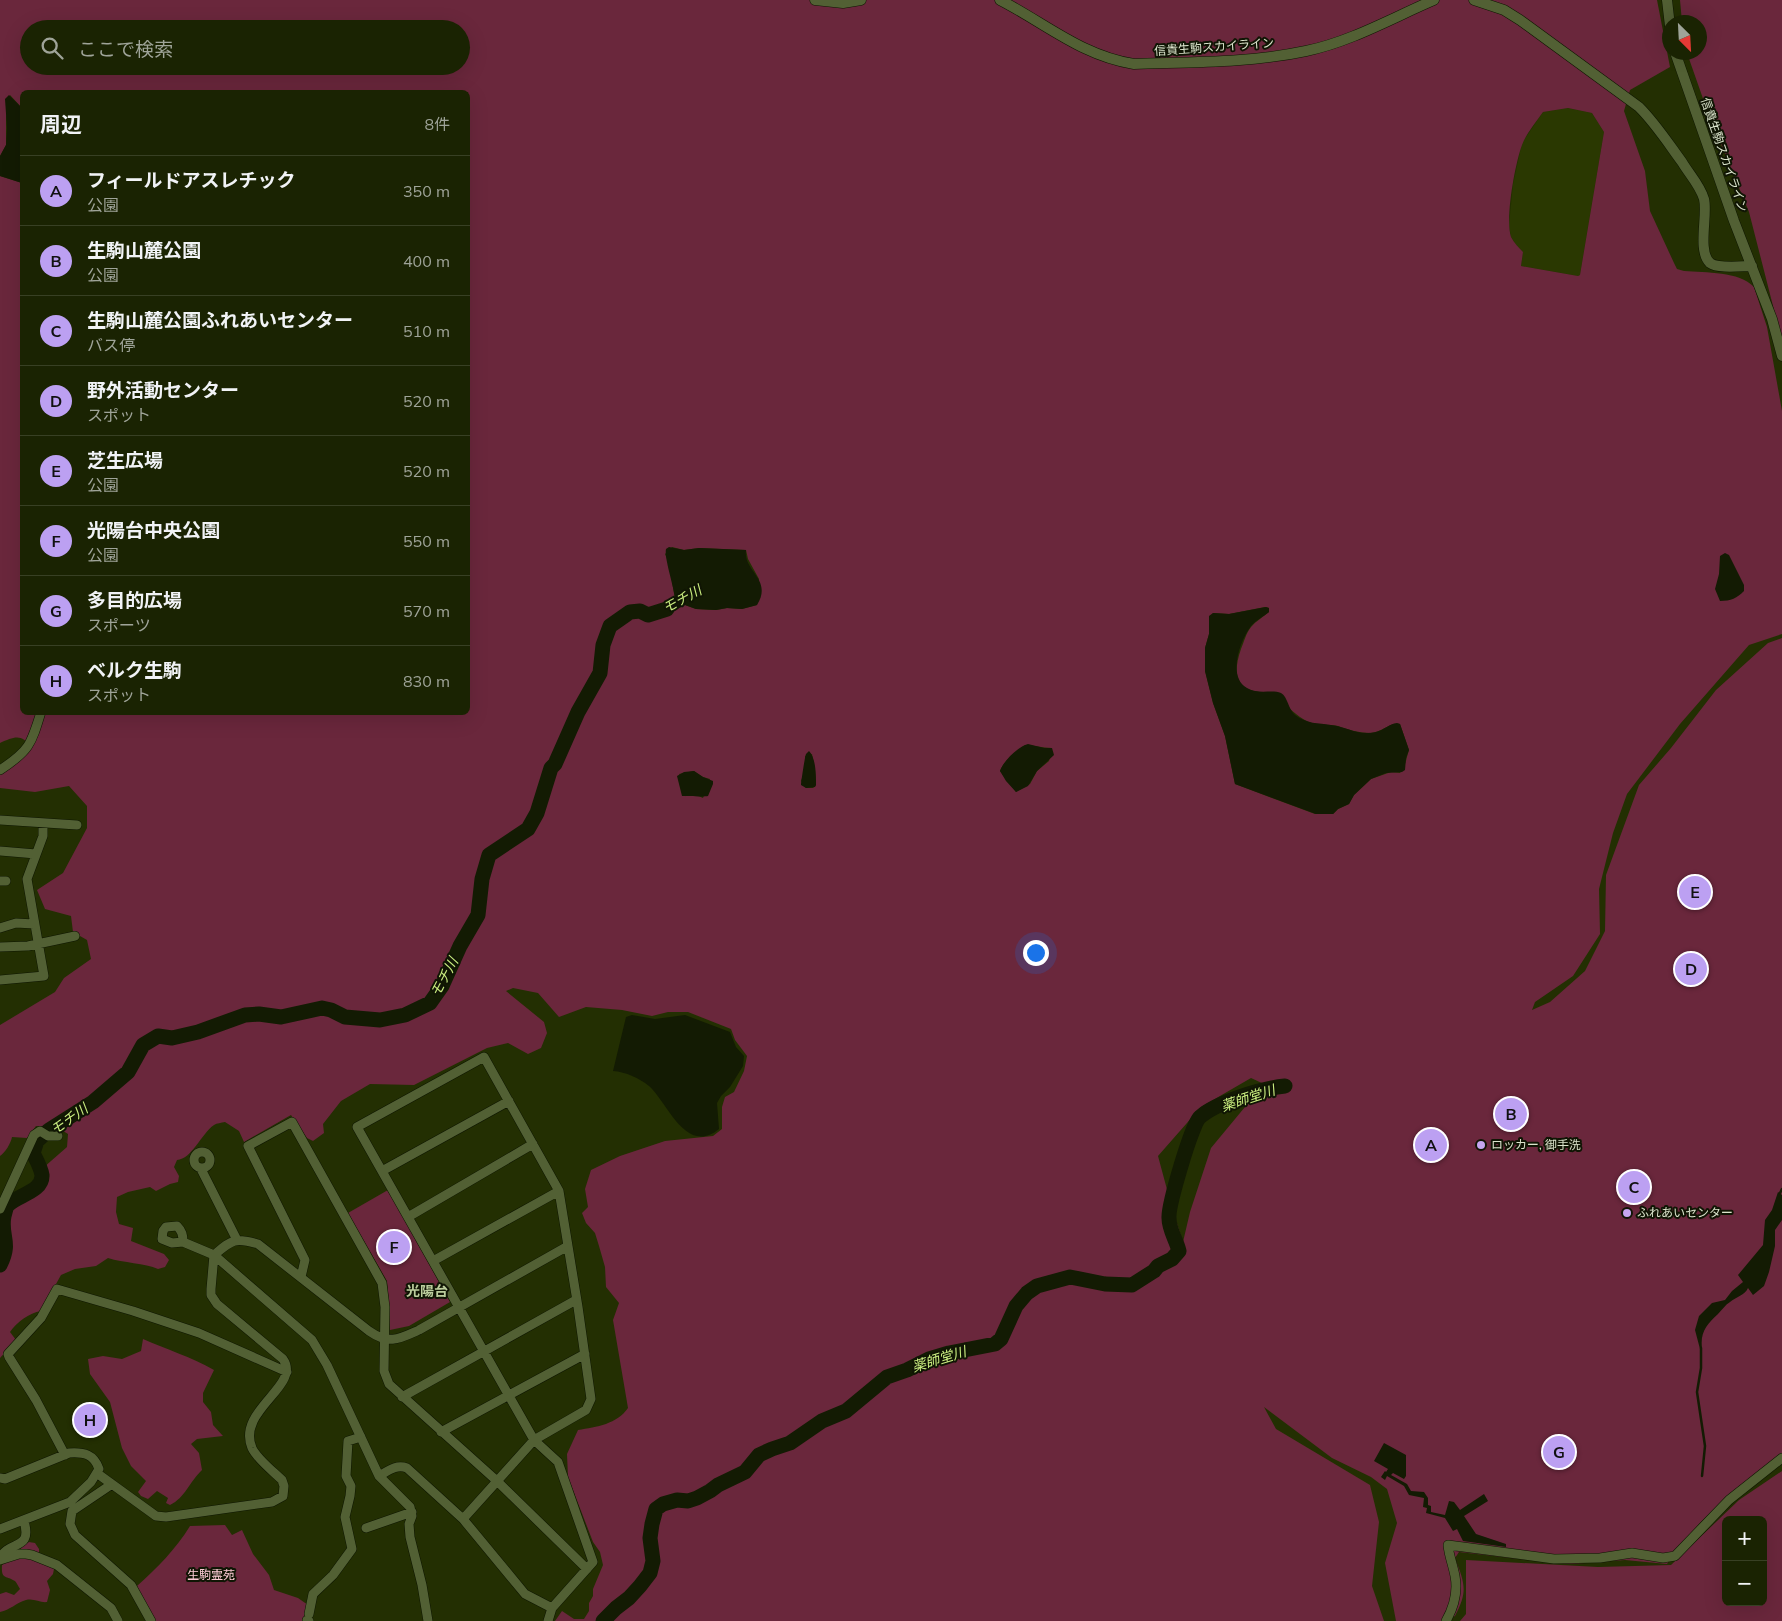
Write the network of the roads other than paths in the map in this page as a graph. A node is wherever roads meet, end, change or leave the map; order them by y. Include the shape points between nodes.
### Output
1 (815, 0) edge
2 (861, 0) edge
3 (1000, 0) edge
4 (1434, 0) edge
5 (1474, 0) edge
6 (1667, 0) edge
7 (1669, 15) edge
8 (1678, 60) edge
9 (1752, 266) junction
10 (1782, 356) edge
11 (40, 715) edge
12 (0, 770) edge
13 (0, 820) edge
14 (43, 824) junction
15 (77, 825) dead end
16 (0, 851) edge
17 (36, 854) junction
18 (34, 924) junction
19 (0, 928) edge
20 (75, 936) dead end
21 (38, 944) junction
22 (0, 948) edge
23 (0, 980) edge
24 (510, 1101) junction
25 (58, 1136) dead end
26 (533, 1144) junction
27 (201, 1169) dead end
28 (382, 1171) junction
29 (559, 1191) junction
30 (0, 1209) edge
31 (408, 1217) junction
32 (237, 1240) junction
33 (183, 1242) dead end
34 (568, 1246) junction
35 (214, 1255) junction
36 (433, 1261) junction
37 (301, 1277) junction
38 (576, 1300) junction
39 (459, 1307) junction
40 (385, 1340) junction
41 (484, 1352) junction
42 (585, 1354) junction
43 (287, 1372) junction
44 (508, 1396) junction
45 (402, 1397) junction
46 (441, 1432) junction
47 (361, 1436) junction
48 (534, 1440) junction
49 (65, 1455) junction
50 (1782, 1458) edge
51 (98, 1474) junction
52 (379, 1476) junction
53 (0, 1478) edge
54 (497, 1481) junction
55 (112, 1484) junction
56 (412, 1512) junction
57 (463, 1519) junction
58 (24, 1521) junction
59 (366, 1528) dead end
60 (0, 1529) edge
61 (0, 1560) edge
62 (587, 1569) junction
63 (552, 1608) junction
64 (308, 1619) edge
65 (149, 1620) edge
66 (118, 1621) edge
67 (428, 1621) edge
68 (548, 1621) edge
69 (1446, 1621) edge

1 - 2 street via 843,3
3 - 4 street, 信貴生駒スカイライン via 1089,51 1134,64 1256,59 1306,51 1331,44
5 - 9 street via 1504,10 1520,20 1640,107 1704,199 1704,247 1710,263 1716,266
6 - 7 street
8 - 9 street, 信貴生駒スカイライン
9 - 10 street, 信貴生駒スカイライン
11 - 12 street via 27,749
13 - 14 street
14 - 15 street
14 - 17 street via 43,836
16 - 17 street
17 - 18 street via 27,879
18 - 19 street via 16,923
18 - 21 street
20 - 21 street
21 - 22 street
21 - 23 street via 43,977
24 - 26 street
24 - 28 street
24 - 28 street via 484,1057 476,1061 357,1127
25 - 30 street via 40,1132 34,1135
26 - 29 street
26 - 31 street
27 - 32 street
28 - 31 street
29 - 34 street
29 - 36 street
31 - 36 street
32 - 35 street
32 - 37 street via 258,1244
33 - 35 street
34 - 38 street
34 - 39 street
35 - 43 street via 211,1289 214,1299 283,1359
35 - 47 street via 312,1340
36 - 39 street
37 - 40 street
37 - 40 street via 305,1260 248,1146 292,1122 382,1283
38 - 41 street
38 - 42 street
39 - 40 street via 405,1336
39 - 41 street
40 - 45 street via 384,1371 389,1384
41 - 44 street
41 - 45 street
42 - 44 street
42 - 48 street via 590,1399 586,1410
43 - 49 street via 198,1333 57,1289 41,1318 8,1354
43 - 55 street via 282,1386 256,1415 250,1436 254,1452 282,1480 284,1492 278,1499 166,1518 156,1516
44 - 46 street
44 - 48 street
45 - 46 street
46 - 54 street
47 - 52 street
47 - 64 street via 348,1441 346,1476 351,1486 345,1517 352,1549 333,1575 313,1594
48 - 54 street
48 - 62 street via 558,1462 593,1562
49 - 51 street via 90,1455 98,1464
49 - 53 street
50 - 69 street via 1729,1500 1675,1556 1663,1558 1632,1554 1554,1559 1448,1545 1456,1594
51 - 55 street
51 - 58 street via 70,1502
52 - 56 street
52 - 57 street via 393,1467 406,1468
54 - 57 street
54 - 62 street
55 - 65 street via 72,1511 70,1524 75,1535 132,1585
56 - 59 street
56 - 67 street via 410,1537
57 - 63 street via 525,1594
58 - 60 street
58 - 61 street via 26,1539 5,1551
61 - 66 street via 32,1554 57,1565 111,1608
62 - 63 street
63 - 68 street

